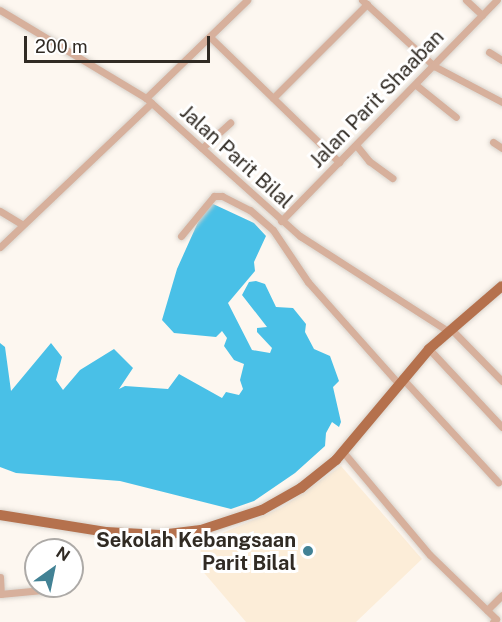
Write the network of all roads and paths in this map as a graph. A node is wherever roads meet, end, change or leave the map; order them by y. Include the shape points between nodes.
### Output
1 (247, 0) edge
2 (466, 0) edge
3 (496, 0) edge
4 (365, 2) edge
5 (0, 10) edge
6 (482, 15) junction
7 (210, 37) junction
8 (489, 52) dead end
9 (502, 60) edge
10 (437, 68) junction
11 (418, 87) junction
12 (273, 98) junction
13 (148, 100) junction
14 (502, 102) edge
15 (456, 117) dead end
16 (230, 123) dead end
17 (493, 142) dead end
18 (358, 147) junction
19 (202, 148) junction
20 (502, 148) edge
21 (339, 162) junction
22 (392, 178) dead end
23 (0, 211) edge
24 (281, 221) junction
25 (22, 224) junction
26 (181, 236) dead end
27 (0, 247) edge
28 (502, 286) edge
29 (450, 330) junction
30 (429, 349) junction
31 (400, 381) junction
32 (502, 381) edge
33 (502, 427) edge
34 (344, 453) junction
35 (498, 482) dead end
36 (0, 515) edge
37 (0, 577) edge
38 (24, 592) edge
39 (1, 594) edge
40 (502, 595) edge
41 (487, 610) junction
42 (496, 621) edge

1 - 7 street
2 - 6 street
3 - 6 street, Jalan Parit Shaaban
4 - 10 street
4 - 12 street
5 - 13 street, Jalan Parit Bilal
6 - 10 street, Jalan Parit Shaaban
7 - 12 street
7 - 13 street
8 - 9 street
10 - 11 street, Jalan Parit Shaaban
10 - 14 street
11 - 15 street
11 - 18 street, Jalan Parit Shaaban
12 - 21 street
13 - 19 street, Jalan Parit Bilal
13 - 25 street
16 - 19 street
17 - 20 street
18 - 21 street, Jalan Parit Shaaban
18 - 22 street
19 - 24 street, Jalan Parit Bilal
21 - 24 street, Jalan Parit Shaaban
23 - 25 street
24 - 29 street, Jalan Parit Bilal
25 - 27 street
26 - 31 street via 214,196 250,210 273,230 308,282
28 - 29 main road
29 - 30 main road
29 - 32 street, Jalan Parit Bilal
30 - 31 main road
30 - 33 street
31 - 34 main road
31 - 35 street
34 - 36 main road via 281,500 240,519 201,530 121,534
34 - 41 street via 430,555
37 - 39 street
38 - 39 street
40 - 41 street
41 - 42 street

